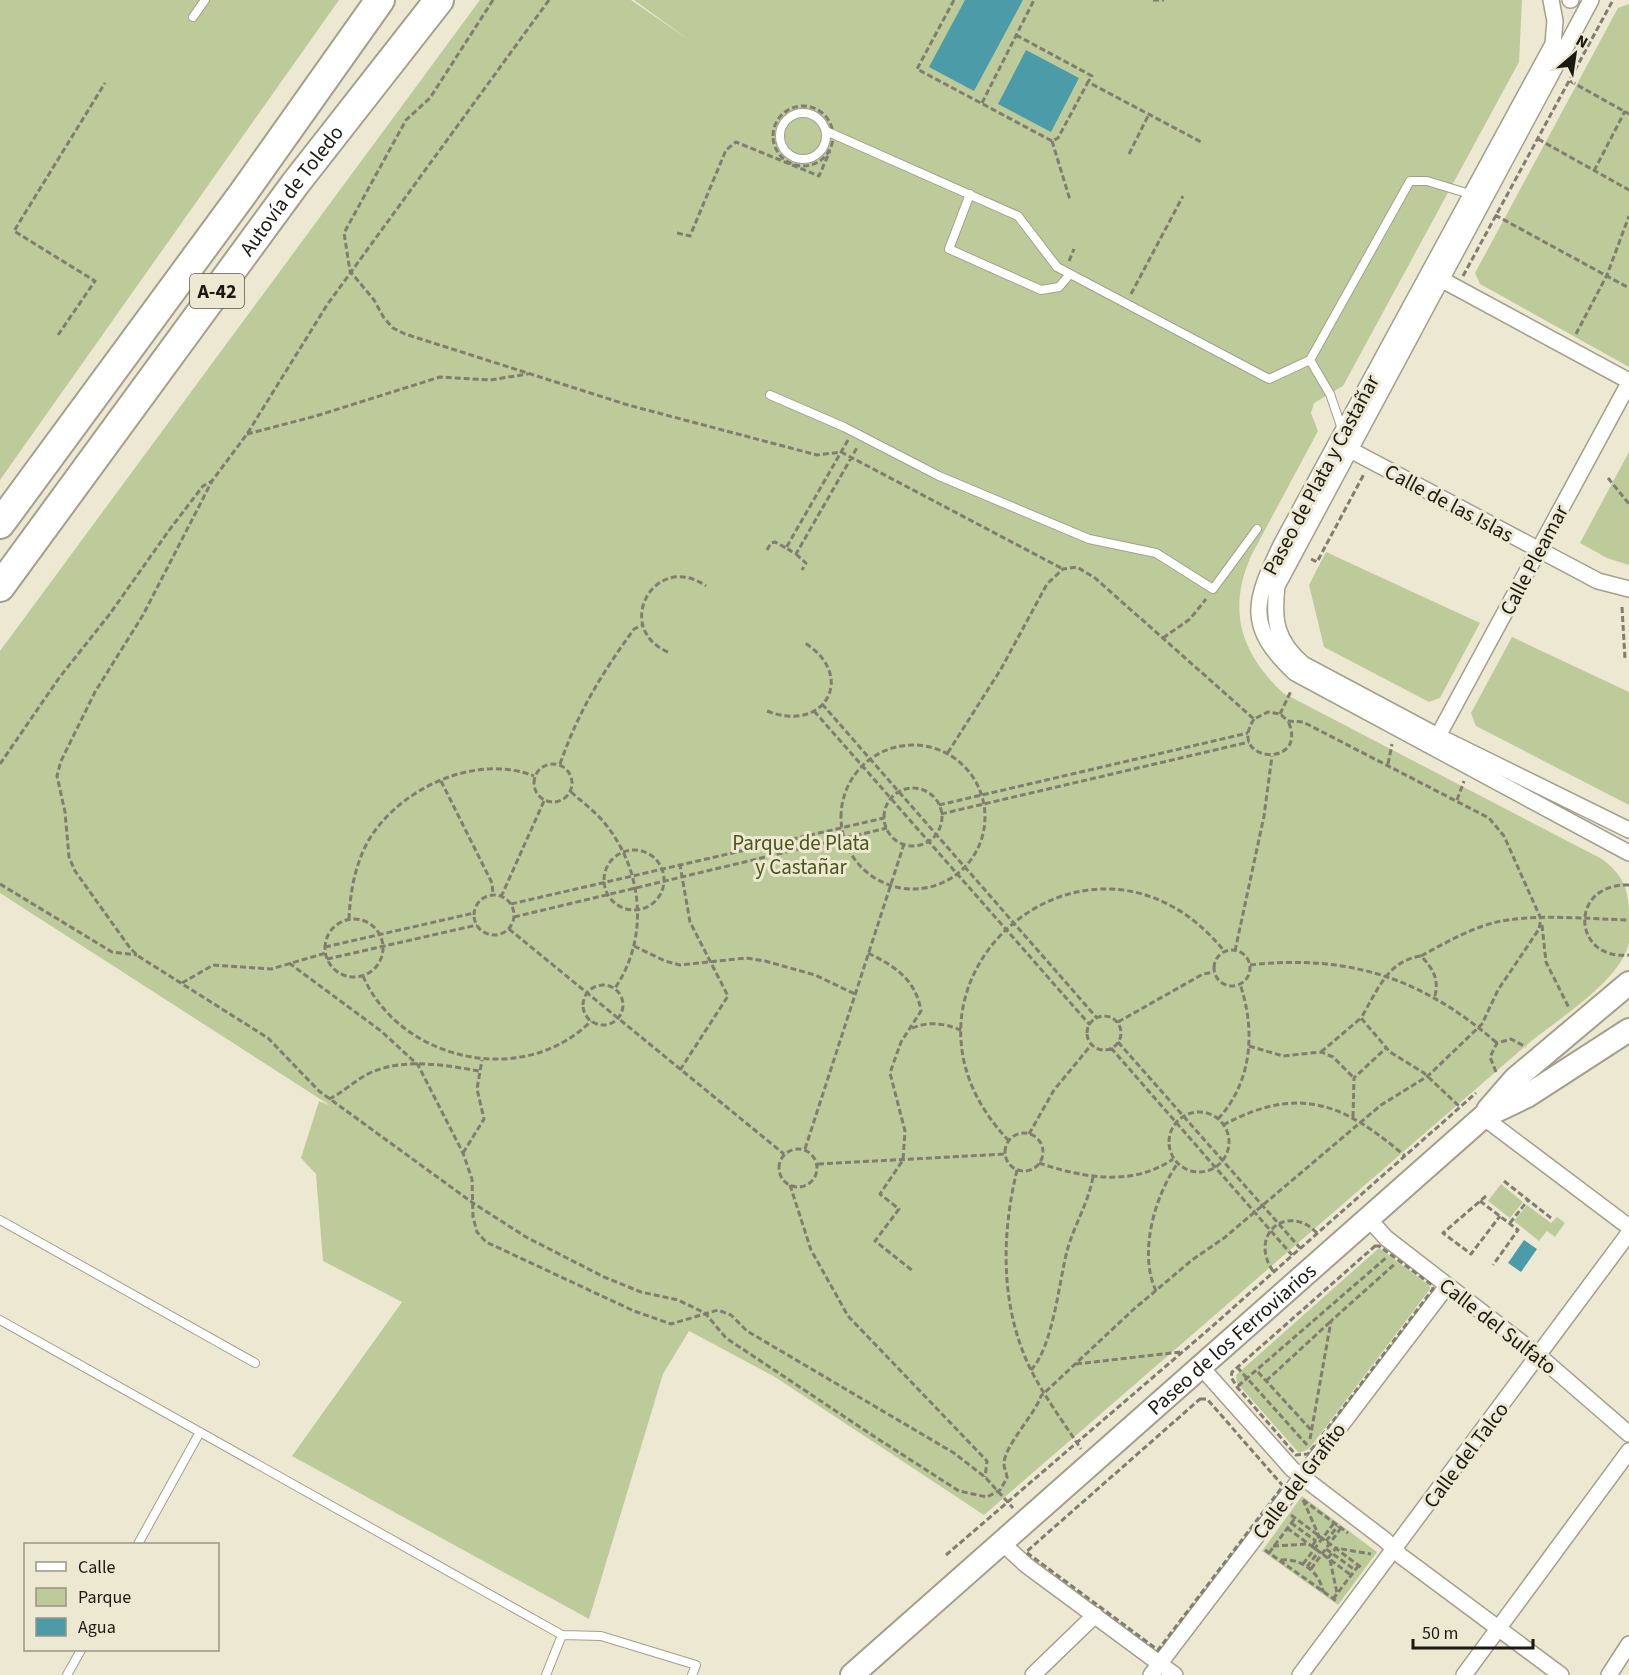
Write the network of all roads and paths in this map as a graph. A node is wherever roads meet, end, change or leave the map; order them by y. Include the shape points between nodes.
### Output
1 (205, 0) edge
2 (439, 0) edge
3 (493, 0) edge
4 (549, 0) edge
5 (954, 0) edge
6 (1034, 0) edge
7 (1153, 0) edge
8 (1164, 0) edge
9 (1551, 0) edge
10 (1591, 0) edge
11 (1612, 0) edge
12 (373, 7) edge
13 (193, 17) dead end
14 (1016, 35) junction
15 (1552, 72) junction
16 (1569, 81) junction
17 (1088, 82) junction
18 (105, 83) dead end
19 (982, 104) junction
20 (1627, 113) edge
21 (1149, 114) junction
22 (1521, 130) junction
23 (826, 131) junction
24 (834, 134) junction
25 (1538, 139) junction
26 (1052, 141) junction
27 (1203, 143) dead end
28 (830, 151) junction
29 (1129, 154) dead end
30 (792, 164) junction
31 (1594, 171) junction
32 (1629, 190) edge
33 (970, 194) junction
34 (1183, 196) dead end
35 (1070, 200) dead end
36 (1476, 201) junction
37 (1496, 216) junction
38 (1629, 216) edge
39 (677, 233) dead end
40 (350, 271) junction
41 (1070, 274) junction
42 (1607, 275) junction
43 (1436, 277) junction
44 (1462, 277) dead end
45 (1629, 288) edge
46 (1126, 304) junction
47 (58, 335) dead end
48 (1574, 338) dead end
49 (1310, 360) junction
50 (530, 374) junction
51 (1629, 382) edge
52 (770, 395) dead end
53 (853, 432) junction
54 (248, 434) junction
55 (1339, 436) junction
56 (863, 437) junction
57 (1350, 450) junction
58 (841, 452) junction
59 (852, 458) junction
60 (1364, 474) dead end
61 (1608, 478) dead end
62 (212, 481) junction
63 (1629, 504) edge
64 (0, 524) edge
65 (1257, 529) dead end
66 (786, 548) junction
67 (767, 550) dead end
68 (1539, 551) junction
69 (796, 554) junction
70 (1311, 559) dead end
71 (1063, 569) junction
72 (802, 570) dead end
73 (705, 586) dead end
74 (0, 587) edge
75 (1213, 589) junction
76 (1629, 589) edge
77 (1622, 607) dead end
78 (643, 625) junction
79 (1163, 638) junction
80 (805, 643) dead end
81 (668, 652) dead end
82 (1625, 658) dead end
83 (1291, 691) dead end
84 (822, 704) junction
85 (767, 711) dead end
86 (814, 711) junction
87 (1280, 714) junction
88 (1254, 719) junction
89 (1288, 721) junction
90 (1248, 733) junction
91 (1438, 736) junction
92 (1249, 742) junction
93 (1392, 744) dead end
94 (947, 754) junction
95 (1272, 756) junction
96 (870, 759) junction
97 (0, 764) edge
98 (560, 764) junction
99 (1388, 764) junction
100 (861, 766) junction
101 (534, 776) junction
102 (441, 781) junction
103 (1464, 782) dead end
104 (571, 792) junction
105 (899, 792) junction
106 (982, 795) junction
107 (890, 799) junction
108 (1457, 800) junction
109 (544, 801) junction
110 (984, 804) junction
111 (939, 805) junction
112 (942, 814) junction
113 (884, 818) junction
114 (842, 827) junction
115 (887, 828) junction
116 (1629, 830) edge
117 (936, 834) junction
118 (844, 838) junction
119 (928, 841) junction
120 (904, 844) junction
121 (622, 852) junction
122 (1629, 853) edge
123 (680, 865) junction
124 (964, 867) junction
125 (662, 869) junction
126 (957, 874) junction
127 (682, 875) junction
128 (633, 876) junction
129 (664, 879) junction
130 (604, 883) junction
131 (0, 884) edge
132 (890, 885) junction
133 (1629, 885) edge
134 (636, 886) junction
135 (607, 893) junction
136 (492, 895) junction
137 (501, 897) junction
138 (511, 904) junction
139 (637, 910) junction
140 (474, 913) junction
141 (513, 917) junction
142 (1584, 918) junction
143 (1541, 919) junction
144 (349, 920) junction
145 (1629, 920) edge
146 (1012, 923) junction
147 (477, 925) junction
148 (509, 929) junction
149 (1005, 929) junction
150 (380, 934) junction
151 (384, 946) junction
152 (634, 946) junction
153 (325, 947) junction
154 (1235, 951) junction
155 (1225, 952) junction
156 (326, 953) junction
157 (868, 953) junction
158 (138, 956) junction
159 (1421, 956) junction
160 (1629, 956) edge
161 (327, 959) junction
162 (710, 961) junction
163 (289, 963) junction
164 (1250, 965) junction
165 (1214, 972) junction
166 (363, 976) junction
167 (1386, 977) junction
168 (182, 983) junction
169 (1629, 983) edge
170 (1240, 984) junction
171 (615, 988) junction
172 (587, 992) junction
173 (855, 994) junction
174 (1435, 996) junction
175 (1564, 1016) dead end
176 (620, 1018) junction
177 (1097, 1018) junction
178 (1361, 1018) junction
179 (591, 1021) junction
180 (1118, 1022) junction
181 (1089, 1024) junction
182 (1479, 1027) junction
183 (910, 1029) junction
184 (961, 1030) junction
185 (1629, 1030) edge
186 (1535, 1041) dead end
187 (1118, 1042) junction
188 (1497, 1043) junction
189 (1092, 1044) junction
190 (1249, 1046) junction
191 (1111, 1048) junction
192 (1386, 1048) junction
193 (1527, 1048) junction
194 (1321, 1052) junction
195 (1520, 1054) dead end
196 (482, 1060) junction
197 (418, 1065) junction
198 (1505, 1067) dead end
199 (680, 1070) junction
200 (479, 1071) junction
201 (1497, 1074) junction
202 (1428, 1076) junction
203 (1354, 1078) junction
204 (1490, 1080) dead end
205 (1482, 1087) dead end
206 (329, 1099) junction
207 (1460, 1107) junction
208 (1183, 1116) junction
209 (1353, 1117) junction
210 (1483, 1117) junction
211 (1218, 1119) junction
212 (1363, 1122) junction
213 (1176, 1123) junction
214 (1223, 1125) junction
215 (1029, 1134) junction
216 (1009, 1141) junction
217 (805, 1149) junction
218 (463, 1153) junction
219 (1006, 1154) junction
220 (784, 1155) junction
221 (1406, 1156) junction
222 (1173, 1158) junction
223 (903, 1160) junction
224 (1222, 1161) junction
225 (1039, 1163) junction
226 (1178, 1163) junction
227 (818, 1164) junction
228 (1214, 1168) junction
229 (1017, 1170) junction
230 (1093, 1177) junction
231 (1504, 1181) dead end
232 (790, 1185) junction
233 (1486, 1196) dead end
234 (1528, 1200) junction
235 (1480, 1201) junction
236 (473, 1203) junction
237 (1262, 1206) junction
238 (1254, 1214) junction
239 (1500, 1216) junction
240 (1551, 1218) dead end
241 (1369, 1219) junction
242 (0, 1220) edge
243 (1510, 1223) junction
244 (1278, 1224) junction
245 (1629, 1227) edge
246 (1270, 1232) junction
247 (1317, 1233) junction
248 (1629, 1233) edge
249 (1375, 1246) dead end
250 (1300, 1248) junction
251 (1292, 1255) junction
252 (1399, 1261) junction
253 (1492, 1265) dead end
254 (913, 1271) dead end
255 (1274, 1271) junction
256 (1447, 1286) junction
257 (1156, 1291) junction
258 (705, 1313) junction
259 (0, 1320) edge
260 (1331, 1321) junction
261 (1182, 1352) junction
262 (1539, 1356) junction
263 (255, 1363) dead end
264 (1076, 1364) junction
265 (1200, 1367) junction
266 (1237, 1367) junction
267 (1031, 1370) junction
268 (1257, 1371) junction
269 (1248, 1378) junction
270 (1266, 1381) junction
271 (1237, 1388) junction
272 (1044, 1393) junction
273 (200, 1432) junction
274 (1312, 1432) junction
275 (1629, 1434) edge
276 (1319, 1439) junction
277 (1077, 1443) junction
278 (1308, 1446) junction
279 (1629, 1451) edge
280 (1305, 1455) junction
281 (1090, 1463) junction
282 (985, 1477) junction
283 (1303, 1477) junction
284 (1283, 1486) dead end
285 (997, 1493) junction
286 (1008, 1502) junction
287 (1341, 1522) dead end
288 (1291, 1523) junction
289 (1338, 1526) junction
290 (1287, 1528) junction
291 (1350, 1534) dead end
292 (1325, 1540) junction
293 (1001, 1542) junction
294 (1317, 1542) junction
295 (139, 1543) edge
296 (1274, 1546) junction
297 (1366, 1546) dead end
298 (1261, 1547) dead end
299 (1336, 1548) junction
300 (1315, 1549) junction
301 (1326, 1549) junction
302 (1395, 1551) junction
303 (1026, 1552) dead end
304 (1269, 1553) junction
305 (1332, 1553) junction
306 (946, 1555) dead end
307 (1329, 1559) junction
308 (1280, 1561) junction
309 (1307, 1567) junction
310 (1355, 1570) junction
311 (1351, 1575) junction
312 (1323, 1592) junction
313 (1337, 1593) junction
314 (1333, 1599) junction
315 (1341, 1604) dead end
316 (1095, 1615) junction
317 (1498, 1629) junction
318 (562, 1635) junction
319 (1629, 1644) edge
320 (80, 1651) edge
321 (1155, 1669) edge
322 (68, 1675) edge
323 (546, 1675) edge
324 (692, 1675) edge
325 (852, 1675) edge
326 (1033, 1675) edge
327 (1175, 1675) edge
328 (1300, 1675) edge
329 (1464, 1675) edge
330 (1560, 1675) edge
331 (1609, 1675) edge

1 - 13 lane
2 - 74 highway, Autovía de Toledo / A-42 via 296,184
3 - 40 path via 430,98 406,120 344,233
4 - 40 path
5 - 19 path via 917,69
6 - 14 path
7 - 8 path
9 - 36 street, Paseo de Plata y Castañar via 1555,21 1553,44
10 - 15 street, Paseo de Plata y Castañar
11 - 16 path
12 - 64 highway, Autovía de Toledo / A-42
14 - 17 path via 1092,76
14 - 19 path
15 - 16 path
15 - 22 street, Paseo de Plata y Castañar
16 - 20 path
16 - 25 path
17 - 21 path
17 - 26 path via 1058,138
18 - 47 path via 14,231 95,281
19 - 26 path
20 - 31 path
21 - 27 path
21 - 29 path
22 - 25 path
22 - 36 street, Paseo de Plata y Castañar
23 - 23 lane via 818,117 799,113 783,124 781,143 789,154 808,159 824,147
23 - 24 lane
24 - 28 path
24 - 30 path via 828,118 814,107 797,106 782,114 773,129 774,146
24 - 33 lane
25 - 31 path
25 - 37 path
26 - 35 path
28 - 30 path via 809,166
28 - 30 path via 819,176
30 - 39 path via 736,142 726,150 690,236
31 - 32 path
33 - 41 lane via 1018,216 1057,267
33 - 41 lane via 949,249 1041,290 1059,287
34 - 46 path
36 - 37 path
36 - 43 street, Paseo de Plata y Castañar
36 - 49 lane via 1427,181 1410,181
37 - 42 path
37 - 44 path
38 - 42 path
40 - 50 path via 393,328
40 - 54 path
41 - 46 lane
42 - 45 path
42 - 48 path
43 - 51 street
43 - 55 street, Paseo de Plata y Castañar
43 - 57 street, Paseo de Plata y Castañar
46 - 49 lane via 1269,379
49 - 55 lane via 1330,394
50 - 54 path via 489,380 440,377
50 - 58 path via 783,447 817,455
51 - 68 street, Calle Pleamar
52 - 53 lane
53 - 56 lane
53 - 58 path
54 - 62 path
55 - 57 street, Calle de las Islas
55 - 122 street, Paseo de Plata y Castañar via 1265,579 1259,619 1265,639 1276,655 1317,687
56 - 59 path
56 - 75 lane via 939,476 1089,539 1156,552
57 - 68 street, Calle de las Islas
57 - 91 street, Paseo de Plata y Castañar via 1277,586 1275,604 1280,636 1287,651 1303,664
58 - 59 path
58 - 66 path
59 - 69 path
59 - 71 path
60 - 70 path via 1317,562
61 - 63 path
62 - 97 path via 203,486 170,529
62 - 158 path via 143,615 95,692 57,777 69,857 75,871
65 - 75 lane
66 - 67 path via 775,542
66 - 69 path
68 - 76 street, Calle de las Islas via 1598,581
68 - 91 street, Calle Pleamar
69 - 72 path via 806,563
71 - 79 path via 1077,567 1095,578
71 - 94 path via 1047,585 1001,669
73 - 78 path via 689,578 662,581 644,601
75 - 79 path via 1190,619
77 - 82 path
78 - 81 path via 654,644
78 - 98 path via 634,629 598,681 575,721
79 - 88 path
80 - 84 path via 819,652 830,669 830,689
83 - 87 path
84 - 86 path
84 - 96 path
85 - 86 path via 792,718
86 - 100 path
87 - 88 path via 1268,712
87 - 89 path
88 - 90 path
89 - 95 path via 1291,741 1284,751
89 - 99 path via 1303,722
90 - 92 path
90 - 106 path
91 - 116 street, Paseo de Plata y Castañar
92 - 95 path via 1260,753
92 - 110 path
93 - 99 path
94 - 96 path via 935,748 908,745 888,749
94 - 106 path via 969,771
95 - 154 path via 1264,816
96 - 100 path
96 - 105 path
98 - 101 path via 542,766
98 - 104 path via 573,781
99 - 108 path
100 - 107 path
100 - 114 path via 845,791
101 - 102 path via 488,769
101 - 109 path via 534,788
102 - 136 path via 492,882
102 - 144 path via 390,813 365,847 350,896
103 - 108 path
104 - 109 path via 564,800
104 - 121 path via 602,820
105 - 107 path
105 - 111 path via 922,789
105 - 117 path
106 - 110 path
106 - 111 path
107 - 113 path
107 - 119 path
108 - 143 path via 1489,818 1504,836
109 - 137 path
110 - 112 path
110 - 124 path via 983,834
111 - 112 path
112 - 117 path
113 - 114 path
113 - 115 path
114 - 118 path
114 - 123 path
115 - 118 path
115 - 120 path
117 - 119 path
117 - 124 path
118 - 127 path
118 - 132 path via 858,863
119 - 120 path
119 - 126 path
120 - 132 path
121 - 125 path via 649,854
121 - 128 path
121 - 130 path via 608,865
123 - 125 path
123 - 127 path
124 - 126 path
124 - 146 path
125 - 128 path
125 - 129 path
126 - 132 path via 928,887
126 - 149 path
127 - 129 path
127 - 162 path via 690,922
128 - 130 path
128 - 134 path
129 - 134 path
129 - 139 path via 656,901
130 - 135 path
130 - 138 path
131 - 158 path via 112,952
132 - 157 path
133 - 142 path via 1613,885 1595,894
134 - 135 path
134 - 139 path
135 - 139 path via 619,906
135 - 141 path
136 - 137 path
136 - 140 path via 479,902
137 - 138 path
138 - 141 path
139 - 152 path
140 - 147 path
140 - 150 path
141 - 148 path
142 - 143 path
142 - 145 path
142 - 160 path via 1586,932 1598,949
143 - 159 path via 1495,922 1457,936
143 - 175 path via 1546,962 1572,1011
143 - 182 path via 1539,929 1498,990
144 - 150 path via 368,922
144 - 153 path via 333,928
146 - 149 path
146 - 155 path via 1039,905 1075,892 1131,891 1184,912
146 - 177 path
147 - 148 path via 487,934
147 - 151 path
148 - 172 path
149 - 181 path
149 - 184 path via 975,971 963,1007
150 - 151 path
150 - 153 path
151 - 161 path
151 - 166 path via 380,962
152 - 162 path via 680,964
152 - 171 path via 627,971
153 - 156 path
154 - 155 path
154 - 164 path via 1247,958
155 - 165 path via 1217,958
156 - 161 path
156 - 163 path
157 - 173 path
157 - 183 path via 897,968 919,998 921,1011
158 - 168 path
159 - 167 path via 1396,963
159 - 174 path via 1436,975
161 - 166 path via 340,974
162 - 173 path via 765,961 815,975
162 - 199 path via 728,996
163 - 168 path via 271,969 213,965
163 - 197 path via 381,1031
164 - 167 path via 1327,963
164 - 170 path via 1247,978
165 - 170 path via 1228,986
165 - 180 path via 1203,974
166 - 196 path via 383,1008 406,1030 428,1044
167 - 174 path
167 - 178 path
168 - 206 path via 268,1038
169 - 210 main road via 1515,1079
170 - 190 path via 1247,1003
171 - 172 path via 601,985
171 - 176 path via 624,1003
172 - 176 path
172 - 179 path via 583,1008
173 - 217 path
174 - 182 path
176 - 179 path via 606,1026
176 - 199 path
177 - 180 path via 1106,1016
177 - 181 path
178 - 192 path
178 - 194 path
179 - 196 path via 545,1050
180 - 187 path
181 - 189 path via 1088,1038
182 - 188 path
182 - 202 path
183 - 184 path via 928,1022
183 - 223 path via 890,1073 904,1131
184 - 216 path via 964,1064 973,1090
185 - 210 main road, Paseo de los Ferroviarios via 1527,1096
186 - 193 path
187 - 191 path
187 - 208 path
188 - 193 path via 1511,1039
188 - 201 path via 1490,1057
189 - 191 path via 1103,1050
189 - 215 path via 1054,1090
190 - 194 path via 1283,1056
190 - 211 path via 1236,1095
191 - 213 path
192 - 202 path
192 - 203 path
193 - 195 path
194 - 203 path
196 - 200 path
197 - 200 path
197 - 206 path via 373,1072
197 - 218 path
198 - 201 path
199 - 220 path
200 - 218 path via 477,1089 484,1119
201 - 204 path
202 - 207 path
202 - 212 path via 1381,1105
203 - 209 path
205 - 207 path
206 - 236 path
207 - 221 path
208 - 211 path via 1203,1112
208 - 213 path
208 - 224 path
209 - 212 path
209 - 214 path via 1310,1103 1281,1104
210 - 241 main road, Paseo de los Ferroviarios
210 - 245 street
211 - 214 path
212 - 221 path
212 - 237 path
213 - 222 path via 1169,1143
213 - 228 path
214 - 224 path via 1229,1145
215 - 216 path
215 - 225 path via 1041,1144
216 - 219 path
217 - 220 path via 791,1149
217 - 227 path
218 - 236 path via 472,1179
219 - 223 path
219 - 229 path
220 - 232 path via 779,1171
221 - 247 path
222 - 226 path
222 - 230 path via 1136,1174
223 - 227 path
223 - 254 path via 880,1194 899,1209 875,1241
224 - 228 path
224 - 237 path
225 - 229 path via 1029,1170
225 - 230 path
226 - 228 path via 1195,1172
226 - 257 path via 1162,1188 1151,1227 1151,1274
227 - 232 path via 811,1182
228 - 238 path
229 - 267 path via 1006,1224 1006,1269 1015,1323
230 - 267 path via 1068,1249 1051,1325 1038,1364
231 - 234 path
232 - 282 path via 811,1250 848,1316 987,1461
233 - 235 path
234 - 240 path
234 - 243 path
235 - 239 path
235 - 239 path via 1443,1233 1471,1254
236 - 258 path via 526,1237 604,1277 641,1292 678,1300
236 - 258 path via 477,1232 499,1249 671,1324
237 - 238 path
237 - 244 path
238 - 246 path
238 - 257 path
239 - 243 path
241 - 256 street, Calle del Sulfato via 1386,1238
241 - 265 main road, Paseo de los Ferroviarios
242 - 263 lane
243 - 253 path via 1518,1230
244 - 246 path
244 - 247 path via 1295,1220
244 - 250 path
246 - 251 path
246 - 255 path via 1265,1254
247 - 250 path
248 - 262 street, Calle del Talco
249 - 266 path
250 - 251 path
251 - 255 path
252 - 260 path
252 - 268 path via 1390,1254
252 - 276 path via 1433,1289
255 - 261 path
256 - 262 street, Calle del Sulfato
256 - 283 street, Calle del Grafito
257 - 264 path
258 - 282 path via 718,1310 731,1315 747,1331 954,1453
258 - 285 path via 732,1342 959,1491 987,1497
259 - 273 lane
260 - 270 path
260 - 274 path
261 - 264 path
261 - 277 path
262 - 275 street, Calle del Sulfato
262 - 302 street, Calle del Talco
264 - 272 path
265 - 281 main road, Paseo de los Ferroviarios
265 - 283 street
266 - 269 path
266 - 271 path via 1231,1377
267 - 272 path
268 - 269 path
268 - 270 path
269 - 271 path
269 - 278 path
270 - 274 path
271 - 280 path via 1296,1455
272 - 277 path
272 - 285 path via 1008,1451 1004,1463 1007,1478
273 - 295 lane
273 - 318 lane
274 - 276 path
274 - 278 path
276 - 280 path
277 - 281 path
277 - 286 path
278 - 280 path
279 - 317 street
281 - 293 main road, Paseo de los Ferroviarios
282 - 285 path
283 - 302 street
283 - 321 street, Calle del Grafito
284 - 303 path via 1207,1399 1200,1399
285 - 286 path
286 - 306 path
287 - 289 path
288 - 290 path
288 - 292 path via 1293,1516
288 - 294 path
289 - 291 path
289 - 292 path
289 - 292 path
289 - 292 path via 1303,1500
290 - 296 path
290 - 300 path
292 - 294 path
292 - 299 path
292 - 301 path
293 - 316 street
293 - 325 main road, Paseo de los Ferroviarios
294 - 300 path
296 - 300 path
296 - 304 path
297 - 299 path via 1373,1553
298 - 304 path
299 - 305 path
299 - 310 path via 1360,1566
300 - 301 path
300 - 307 path
300 - 309 path
300 - 309 path
301 - 305 path
302 - 317 street
302 - 328 street, Calle del Talco via 1344,1625
304 - 308 path
305 - 307 path
305 - 310 path
307 - 311 path
307 - 313 path
308 - 309 path via 1295,1560
308 - 312 path
309 - 312 path via 1319,1578
310 - 311 path
311 - 313 path
312 - 314 path
313 - 314 path
314 - 315 path
316 - 321 street
316 - 326 street
317 - 329 street
317 - 330 street
318 - 323 lane
318 - 324 lane via 601,1636 696,1665
319 - 331 street
320 - 322 lane
321 - 327 street

